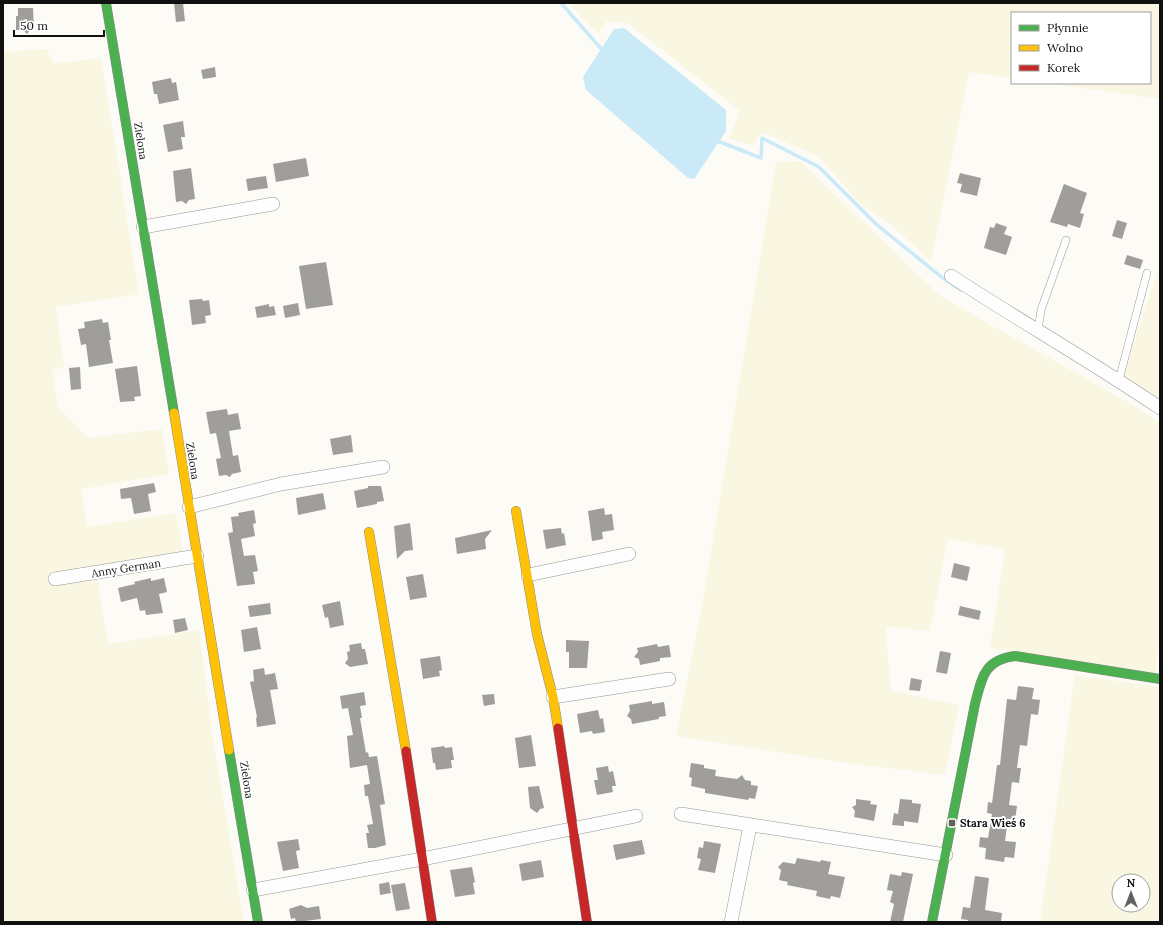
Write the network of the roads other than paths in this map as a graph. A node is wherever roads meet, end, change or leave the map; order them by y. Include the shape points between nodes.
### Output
1 (106, 3) edge
2 (273, 204) dead end
3 (143, 227) junction
4 (1066, 240) dead end
5 (1147, 273) dead end
6 (952, 276) dead end
7 (1038, 330) junction
8 (1119, 380) junction
9 (1160, 408) edge
10 (382, 467) dead end
11 (189, 507) junction
12 (516, 511) dead end
13 (369, 532) dead end
14 (629, 554) dead end
15 (197, 556) junction
16 (528, 575) junction
17 (55, 579) dead end
18 (669, 679) dead end
19 (1160, 679) edge
20 (553, 697) junction
21 (681, 814) dead end
22 (636, 816) dead end
23 (750, 826) junction
24 (573, 828) junction
25 (946, 855) junction
26 (422, 859) junction
27 (253, 890) junction
28 (258, 922) edge
29 (432, 922) edge
30 (587, 922) edge
31 (731, 922) edge
32 (932, 922) edge

1 - 3 street, Zielona
2 - 3 street
3 - 11 street, Zielona
4 - 7 lane via 1041,310
5 - 8 lane
6 - 7 street
7 - 8 street
8 - 9 street
10 - 11 street via 281,484
11 - 15 street, Zielona
12 - 16 street
13 - 26 street
14 - 16 street
15 - 17 street, Anny German
15 - 27 street, Zielona
16 - 20 street via 537,634
18 - 20 street
19 - 25 street via 1014,656 995,660 982,678
20 - 24 street
21 - 23 street
22 - 24 street
23 - 25 street
23 - 31 street
24 - 26 street
24 - 30 street
25 - 32 street
26 - 27 street
26 - 29 street
27 - 28 street, Zielona

